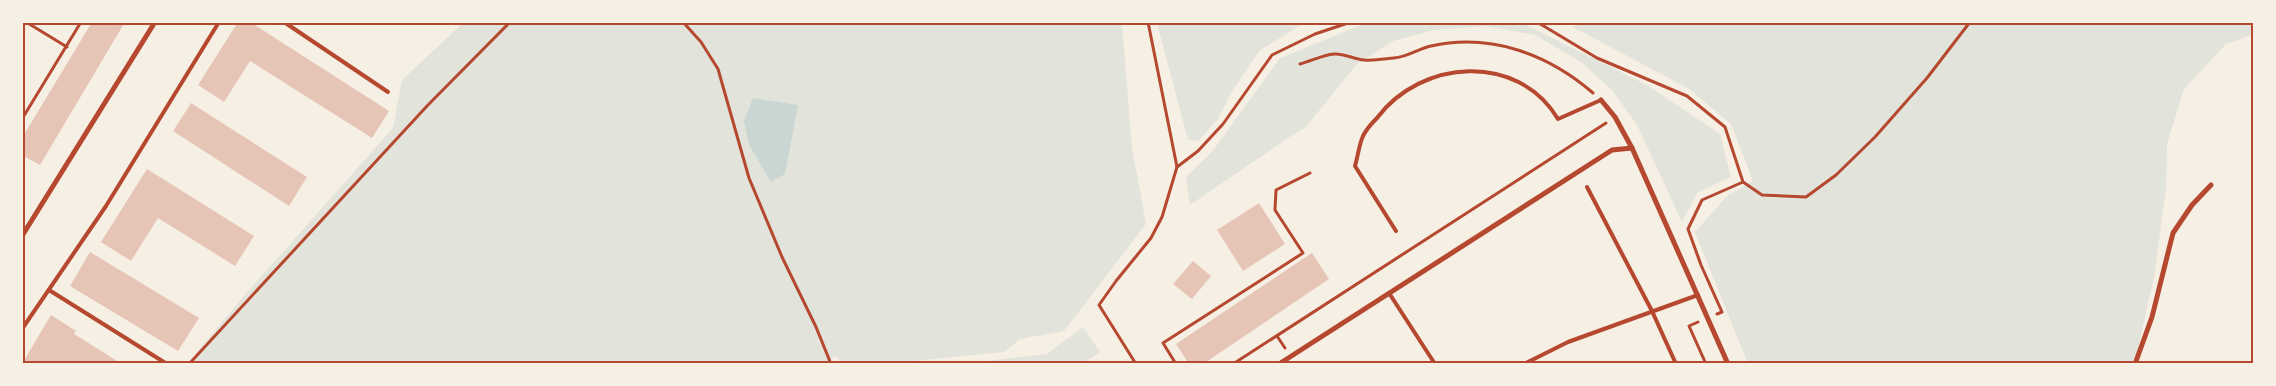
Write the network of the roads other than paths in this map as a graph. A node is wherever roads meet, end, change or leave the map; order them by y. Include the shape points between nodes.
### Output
1 (155, 22) edge
2 (219, 22) edge
3 (284, 22) edge
4 (388, 92) dead end
5 (1601, 100) joint
6 (1632, 148) junction
7 (2211, 185) dead end
8 (1587, 186) dead end
9 (1396, 231) dead end
10 (22, 236) edge
11 (49, 290) junction
12 (1389, 293) junction
13 (1698, 294) junction
14 (1652, 311) junction
15 (22, 328) edge
16 (167, 364) edge
17 (1279, 364) edge
18 (1435, 364) edge
19 (1524, 364) edge
20 (1676, 364) edge
21 (1728, 364) edge
22 (2135, 364) edge

1 - 10 street
2 - 11 lane via 106,206
3 - 4 lane
5 - 6 street via 1615,117
5 - 9 lane via 1558,120 1543,99 1528,88 1490,71 1442,75 1411,87 1387,105 1364,135 1355,166
6 - 12 street via 1612,150
6 - 13 street
7 - 22 street via 2173,233 2152,318
8 - 14 lane
11 - 15 lane
11 - 16 lane
12 - 17 street
12 - 18 lane
13 - 14 lane
13 - 21 street
14 - 19 lane via 1568,342
14 - 20 lane

